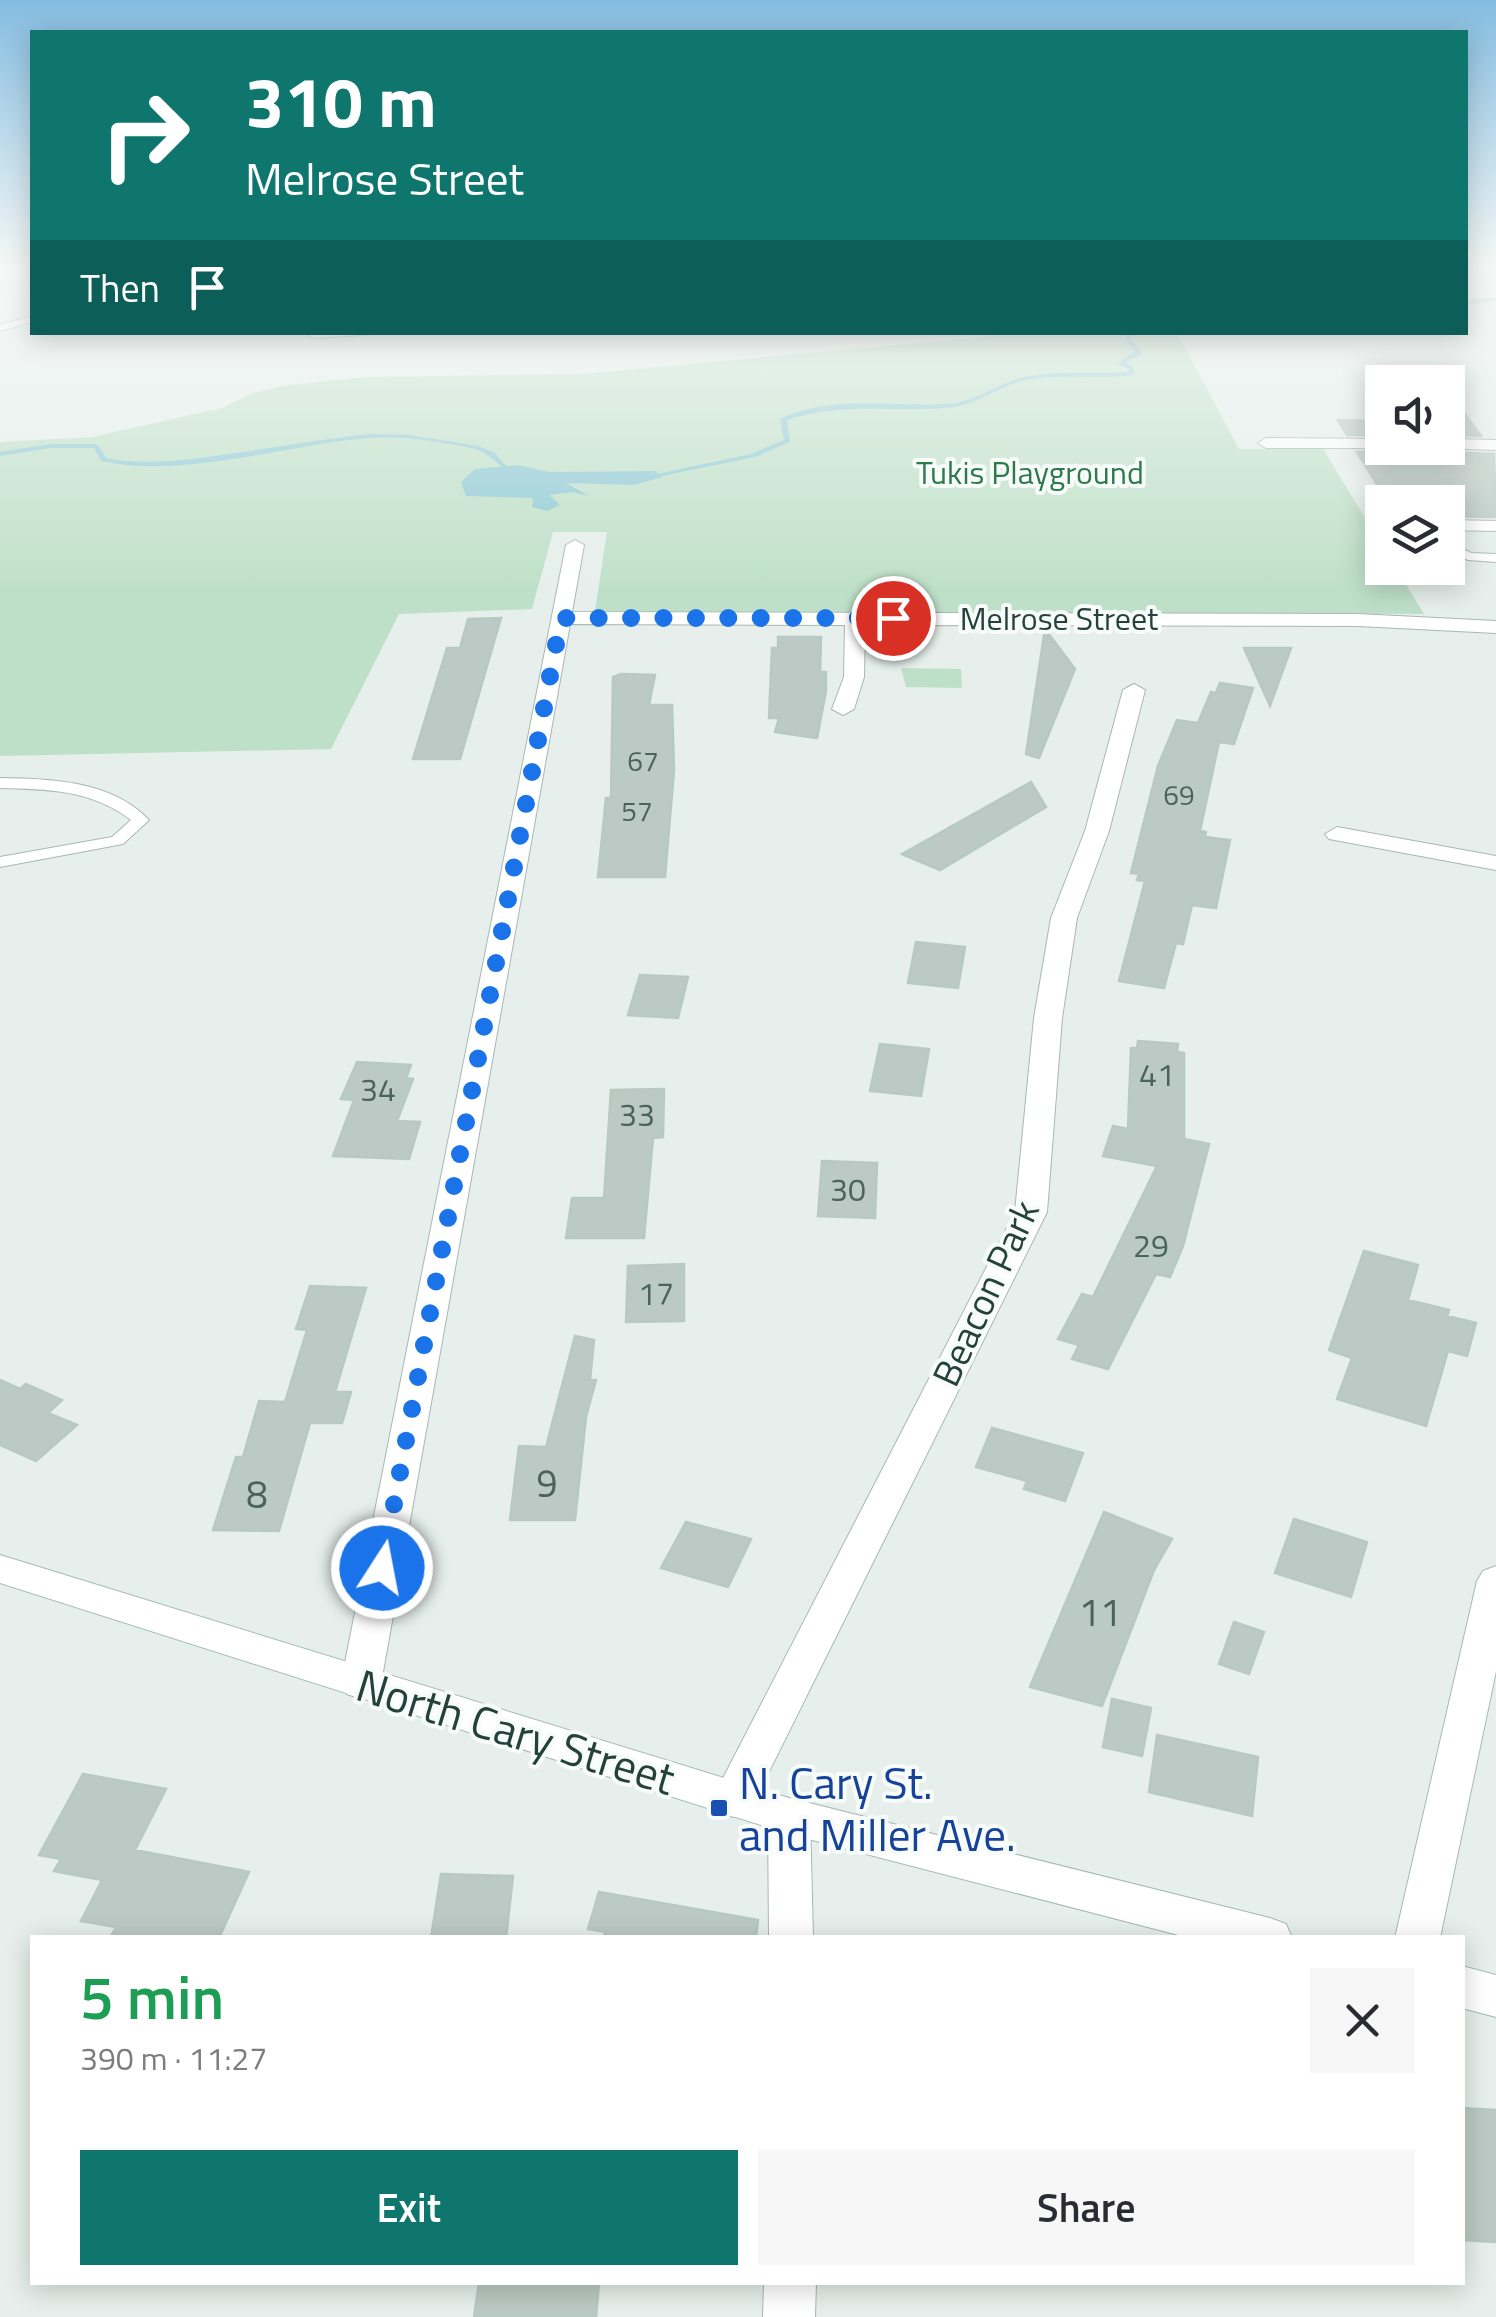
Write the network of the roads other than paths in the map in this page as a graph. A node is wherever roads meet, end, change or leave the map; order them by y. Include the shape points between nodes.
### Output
1 (1266, 443) dead end
2 (1365, 444) edge
3 (1465, 444) edge
4 (1496, 445) edge
5 (1465, 525) edge
6 (1496, 526) edge
7 (575, 545) dead end
8 (1465, 554) edge
9 (1496, 558) edge
10 (561, 618) junction
11 (854, 618) junction
12 (1496, 627) edge
13 (1134, 690) dead end
14 (843, 709) dead end
15 (0, 783) edge
16 (1337, 834) dead end
17 (0, 862) edge
18 (1496, 863) edge
19 (0, 1569) edge
20 (1496, 1581) edge
21 (360, 1683) junction
22 (734, 1799) junction
23 (789, 1816) junction
24 (790, 1935) edge
25 (1258, 1935) edge
26 (1419, 1935) edge
27 (1465, 1988) edge
28 (1496, 1996) edge
29 (790, 2285) edge
30 (789, 2317) edge

1 - 2 street
3 - 4 street
5 - 6 street
7 - 10 street
8 - 9 lane
10 - 11 street, Melrose Street
10 - 21 street
11 - 12 street, Melrose Street via 1358,620
11 - 14 street via 854,677
13 - 22 street, Beacon Park via 1097,831 1064,918 1031,1212
15 - 17 lane via 119,800 142,820 118,841
16 - 18 street
19 - 21 street, North Cary Street
20 - 26 street
21 - 22 street, North Cary Street
22 - 23 street, North Cary Street
23 - 24 street
23 - 25 street, North Cary Street
27 - 28 street
29 - 30 street

